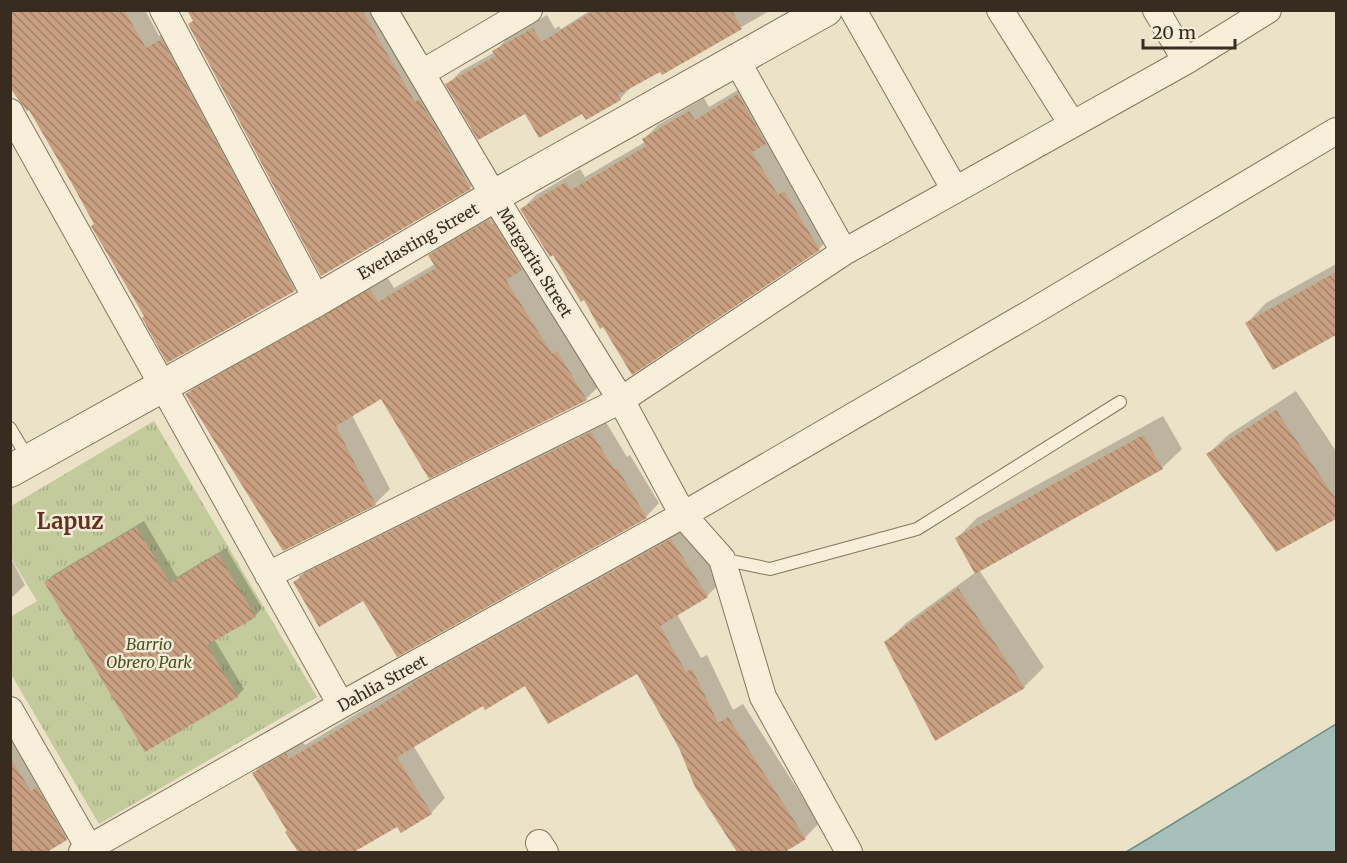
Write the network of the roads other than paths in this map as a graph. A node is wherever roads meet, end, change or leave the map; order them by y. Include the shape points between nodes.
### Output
1 (163, 10) edge
2 (384, 10) edge
3 (529, 10) edge
4 (826, 10) edge
5 (854, 10) edge
6 (1000, 10) edge
7 (1156, 10) edge
8 (1268, 10) edge
9 (737, 61) junction
10 (1186, 61) junction
11 (422, 73) junction
12 (10, 112) edge
13 (1072, 124) junction
14 (1336, 131) edge
15 (955, 190) junction
16 (494, 196) junction
17 (844, 252) junction
18 (317, 300) junction
19 (162, 386) junction
20 (621, 400) junction
21 (1120, 402) dead end
22 (10, 428) edge
23 (20, 466) edge
24 (683, 515) junction
25 (722, 560) junction
26 (268, 575) junction
27 (341, 705) junction
28 (10, 710) edge
29 (85, 850) edge
30 (849, 852) edge

1 - 18 street
2 - 11 street, Margarita Street
3 - 11 street
4 - 9 street, Everlasting Street
5 - 15 street
6 - 13 street
7 - 10 street
8 - 10 street
9 - 16 street, Everlasting Street
9 - 17 street
10 - 13 street
11 - 16 street, Margarita Street
12 - 19 street
13 - 15 street
14 - 24 street, Dahlia Street
15 - 17 street
16 - 18 street, Everlasting Street
16 - 20 street, Margarita Street
17 - 20 street
18 - 19 street, Everlasting Street
19 - 23 street, Everlasting Street
19 - 26 street
20 - 24 street, Margarita Street
20 - 26 street
21 - 25 lane via 916,529 770,568
22 - 23 lane
24 - 25 street, Margarita Street
24 - 27 street, Dahlia Street
25 - 30 street via 763,697
26 - 27 street
27 - 29 street, Dahlia Street
28 - 29 street

